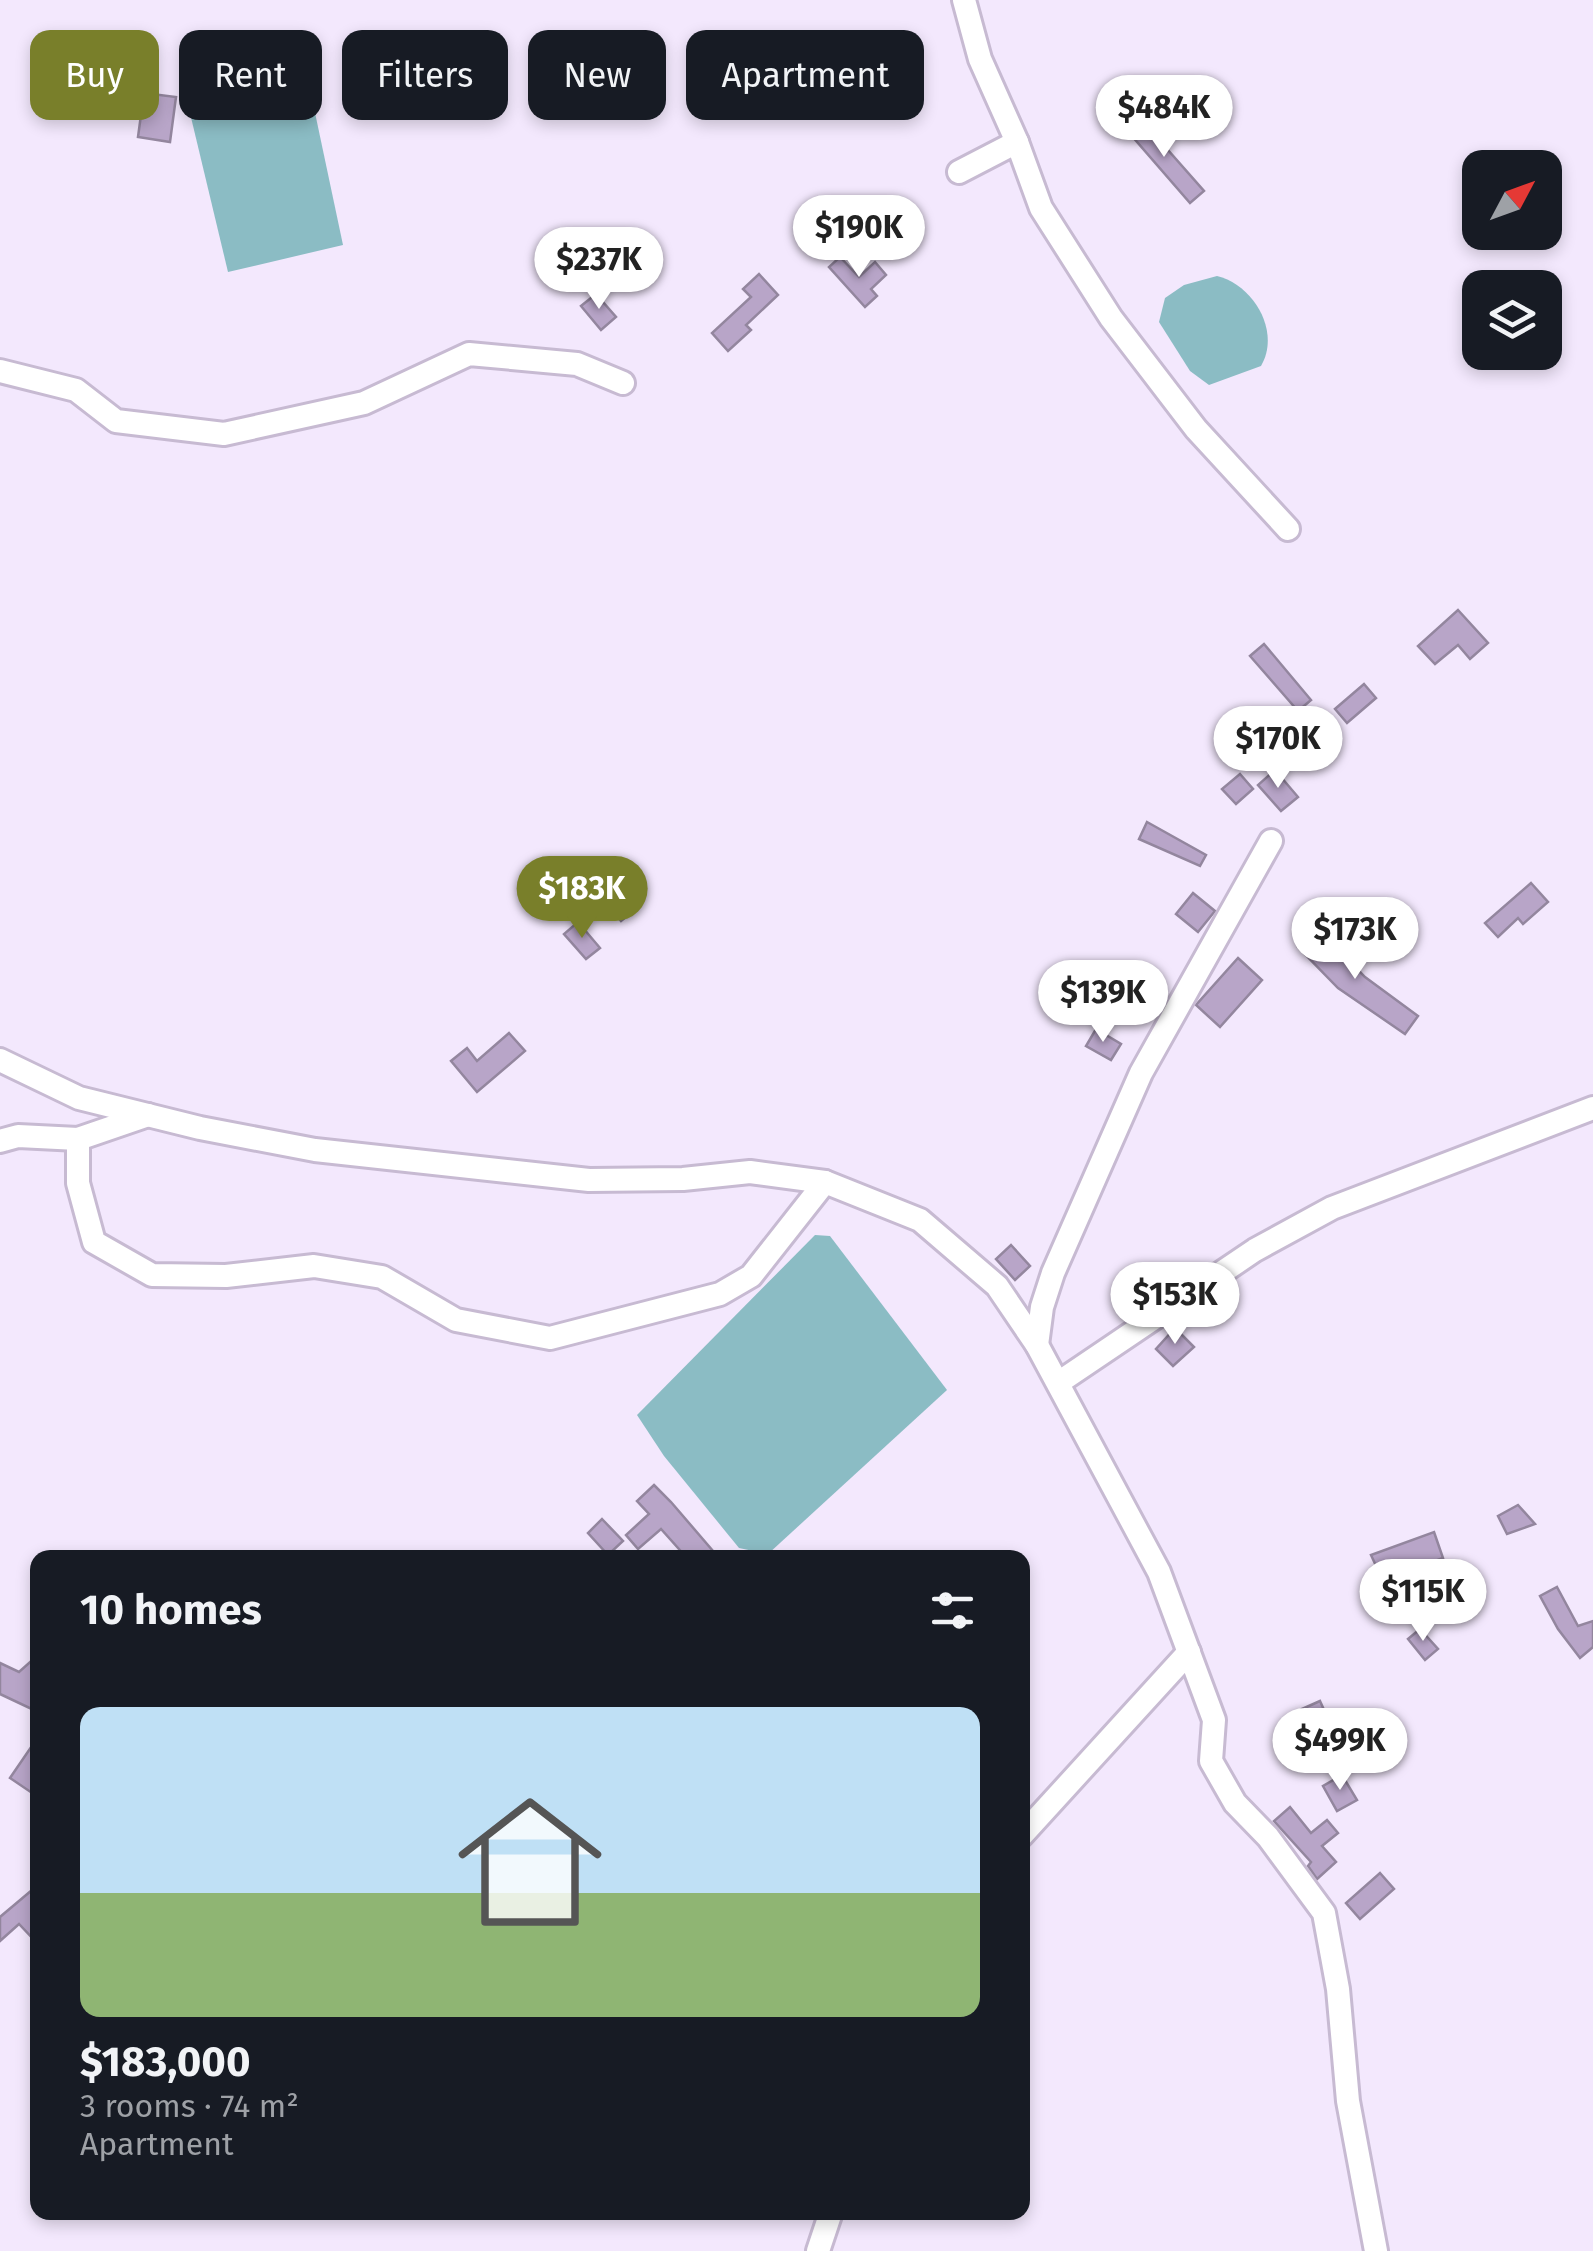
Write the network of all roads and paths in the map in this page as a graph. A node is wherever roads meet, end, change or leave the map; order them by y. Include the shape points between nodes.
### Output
1 (964, 0) edge
2 (1017, 142) junction
3 (959, 172) dead end
4 (0, 370) edge
5 (623, 382) dead end
6 (1288, 529) dead end
7 (1270, 841) dead end
8 (0, 1060) edge
9 (1593, 1108) edge
10 (148, 1115) junction
11 (78, 1139) junction
12 (0, 1141) edge
13 (825, 1182) junction
14 (1037, 1346) junction
15 (1058, 1383) junction
16 (1189, 1652) junction
17 (1030, 1826) edge
18 (829, 2220) edge
19 (818, 2251) edge
20 (1376, 2251) edge

1 - 2 street via 980,58
2 - 3 street
2 - 6 street via 1041,208 1110,318 1196,429
4 - 5 street via 76,390 116,421 224,434 364,403 469,354 577,364
7 - 14 street via 1141,1074 1052,1273
8 - 10 street via 79,1098
9 - 15 street via 1332,1208 1256,1250
10 - 11 street
10 - 13 street via 314,1150 590,1180 750,1172
11 - 12 street
11 - 13 street via 78,1183 94,1242 152,1275 226,1276 314,1266 382,1277 456,1320 550,1338 720,1294 751,1276
13 - 14 street via 920,1220 997,1286
14 - 15 street
15 - 16 street via 1158,1572
16 - 17 street
16 - 20 street via 1214,1720 1212,1760 1235,1803 1324,1913
18 - 19 street

